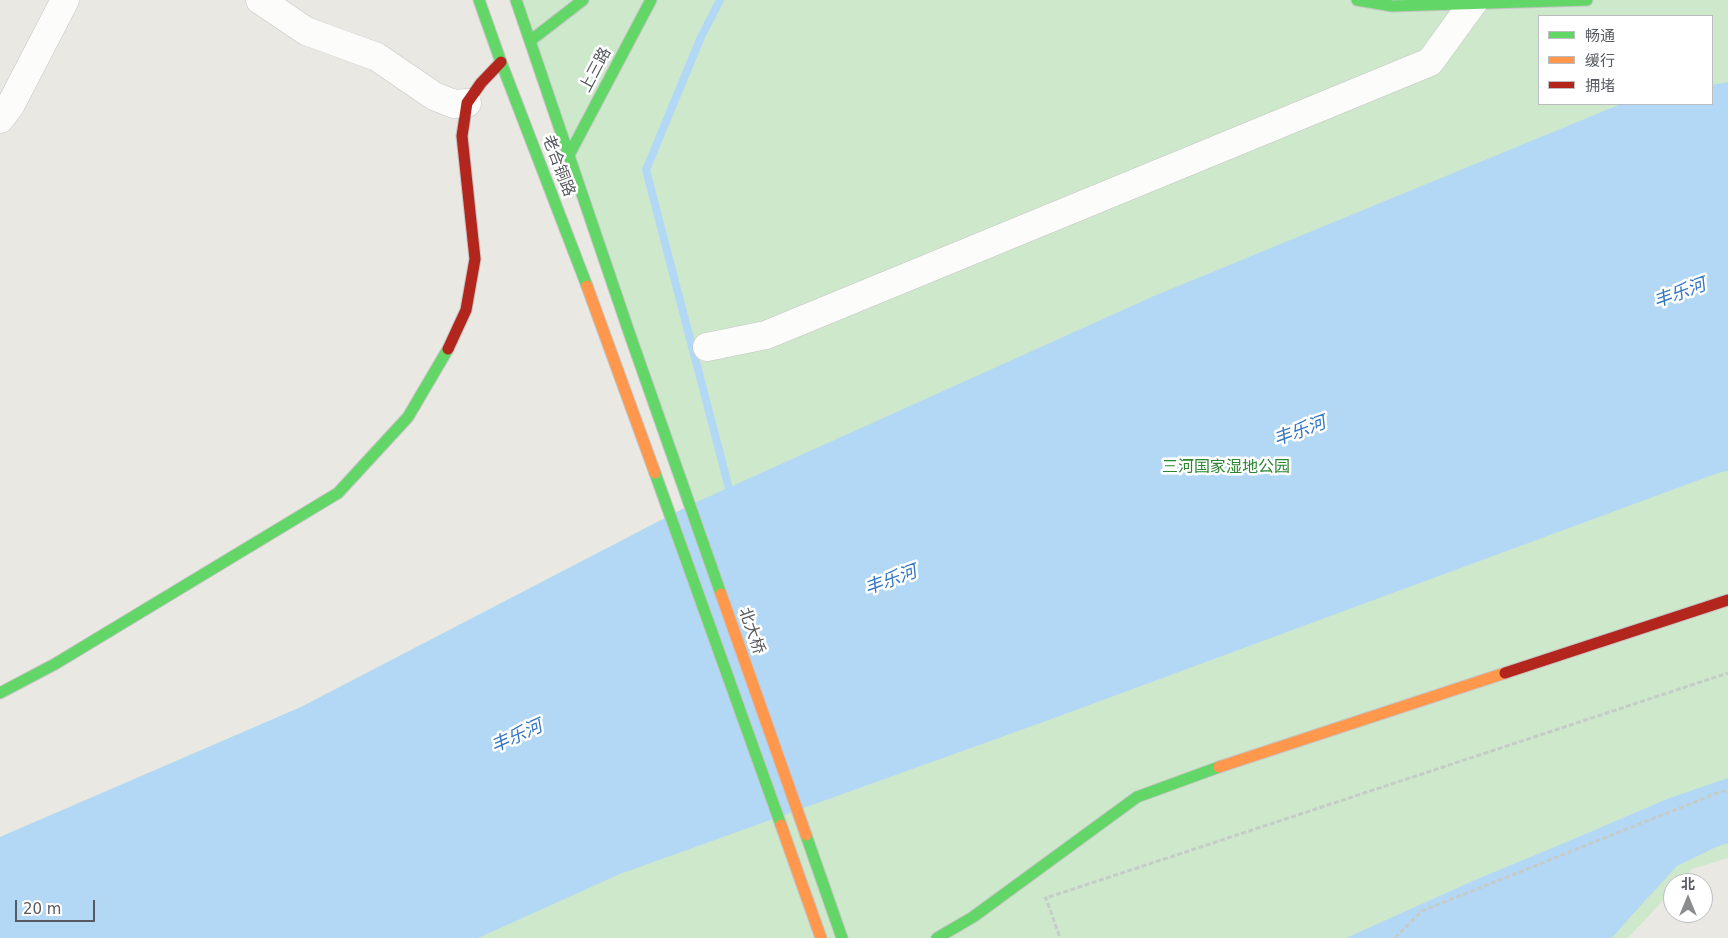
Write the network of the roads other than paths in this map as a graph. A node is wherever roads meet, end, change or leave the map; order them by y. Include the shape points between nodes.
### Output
1 (65, 0) edge
2 (260, 0) edge
3 (479, 0) edge
4 (516, 0) edge
5 (583, 0) edge
6 (651, 0) edge
7 (1357, 0) edge
8 (1587, 0) edge
9 (1474, 2) edge
10 (530, 41) junction
11 (501, 62) junction
12 (467, 103) junction
13 (0, 119) edge
14 (569, 155) junction
15 (630, 335) joint
16 (707, 347) dead end
17 (1728, 600) edge
18 (0, 693) edge
19 (821, 938) edge
20 (842, 938) edge
21 (937, 938) edge

1 - 13 street via 10,106
2 - 12 street via 306,31 377,57 434,96 454,104
3 - 11 main road, 老合铜路
4 - 10 main road, 老合铜路
5 - 10 main road
6 - 14 main road, 上三路
7 - 9 main road via 1392,6
8 - 9 main road
9 - 16 street via 1430,62 766,335
10 - 14 main road, 老合铜路
11 - 12 main road
11 - 19 main road, 老合铜路 via 609,343
12 - 18 main road via 462,136 475,259 466,310 444,359 408,417 338,492 168,597
14 - 15 main road, 老合铜路
15 - 20 main road, 北大桥
17 - 21 main road via 1193,775 1137,797 973,916

